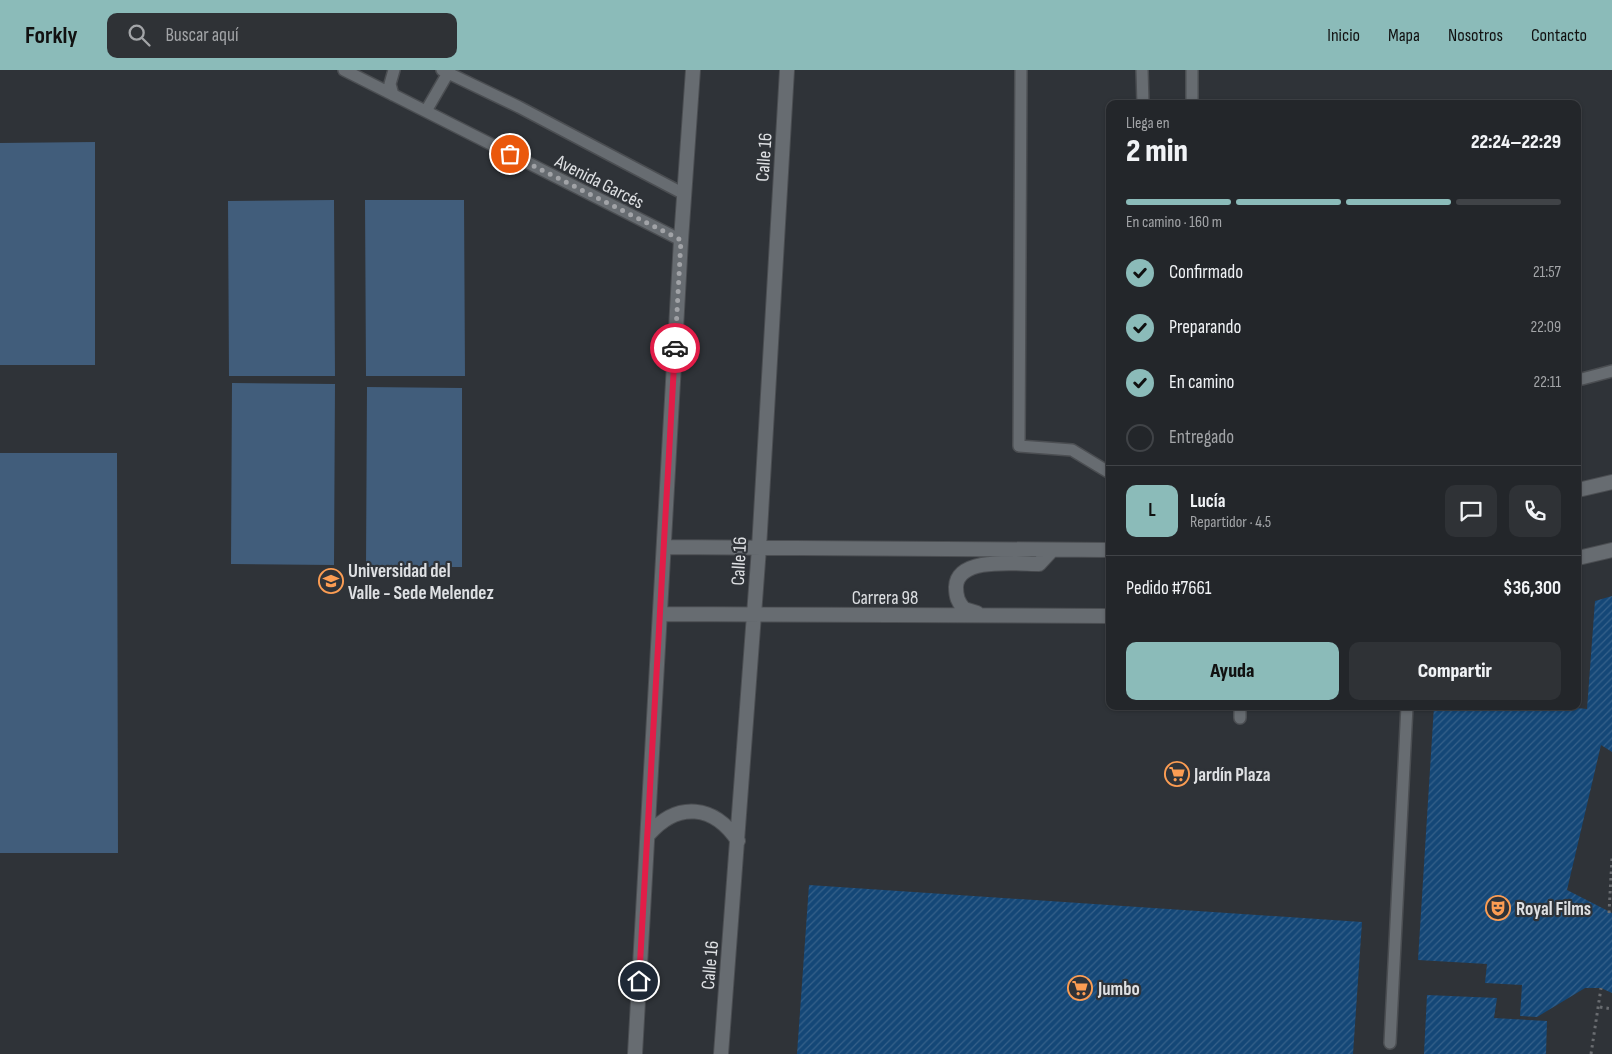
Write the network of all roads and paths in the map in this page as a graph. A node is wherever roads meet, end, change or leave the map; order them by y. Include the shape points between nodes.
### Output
1 (344, 70) edge
2 (394, 70) edge
3 (693, 70) edge
4 (788, 70) edge
5 (1021, 70) edge
6 (1142, 70) edge
7 (1192, 70) edge
8 (445, 72) edge
9 (393, 95) junction
10 (1142, 100) edge
11 (1192, 100) edge
12 (426, 111) junction
13 (684, 194) junction
14 (681, 240) junction
15 (1612, 371) edge
16 (1581, 379) edge
17 (1106, 471) edge
18 (1612, 482) edge
19 (1581, 489) edge
20 (664, 547) junction
21 (759, 548) junction
22 (1052, 550) junction
23 (1106, 550) edge
24 (1612, 550) edge
25 (1581, 557) edge
26 (660, 614) junction
27 (753, 616) junction
28 (985, 616) junction
29 (1106, 616) edge
30 (1407, 710) edge
31 (649, 834) junction
32 (738, 842) junction
33 (1612, 858) edge
34 (1609, 913) dead end
35 (1601, 988) dead end
36 (1600, 1007) junction
37 (1612, 1009) edge
38 (1390, 1043) dead end
39 (635, 1054) edge
40 (721, 1054) edge
41 (1591, 1054) edge

1 - 9 lane, Avenida Garcés
2 - 9 lane via 390,84
3 - 13 street
4 - 21 street, Calle 16
5 - 17 lane via 1019,446 1072,450
6 - 10 lane
7 - 11 lane
8 - 12 lane
8 - 13 lane, Avenida Garcés
9 - 12 lane, Avenida Garcés
12 - 14 lane, Avenida Garcés
13 - 14 street
14 - 20 street
15 - 16 lane
18 - 19 street
20 - 21 street
20 - 26 street
21 - 22 street
21 - 27 street, Calle 16
22 - 23 street
22 - 28 street via 1039,564 973,566 963,572 956,584 959,603 964,609
24 - 25 street
26 - 27 street, Carrera 98
26 - 31 street
27 - 28 street, Carrera 98
27 - 32 street, Calle 16
28 - 29 street, Carrera 98
30 - 38 lane
31 - 32 street via 672,815 701,812 729,828
31 - 39 street
32 - 40 street, Calle 16
33 - 34 path
35 - 36 path
36 - 37 path
36 - 41 path

